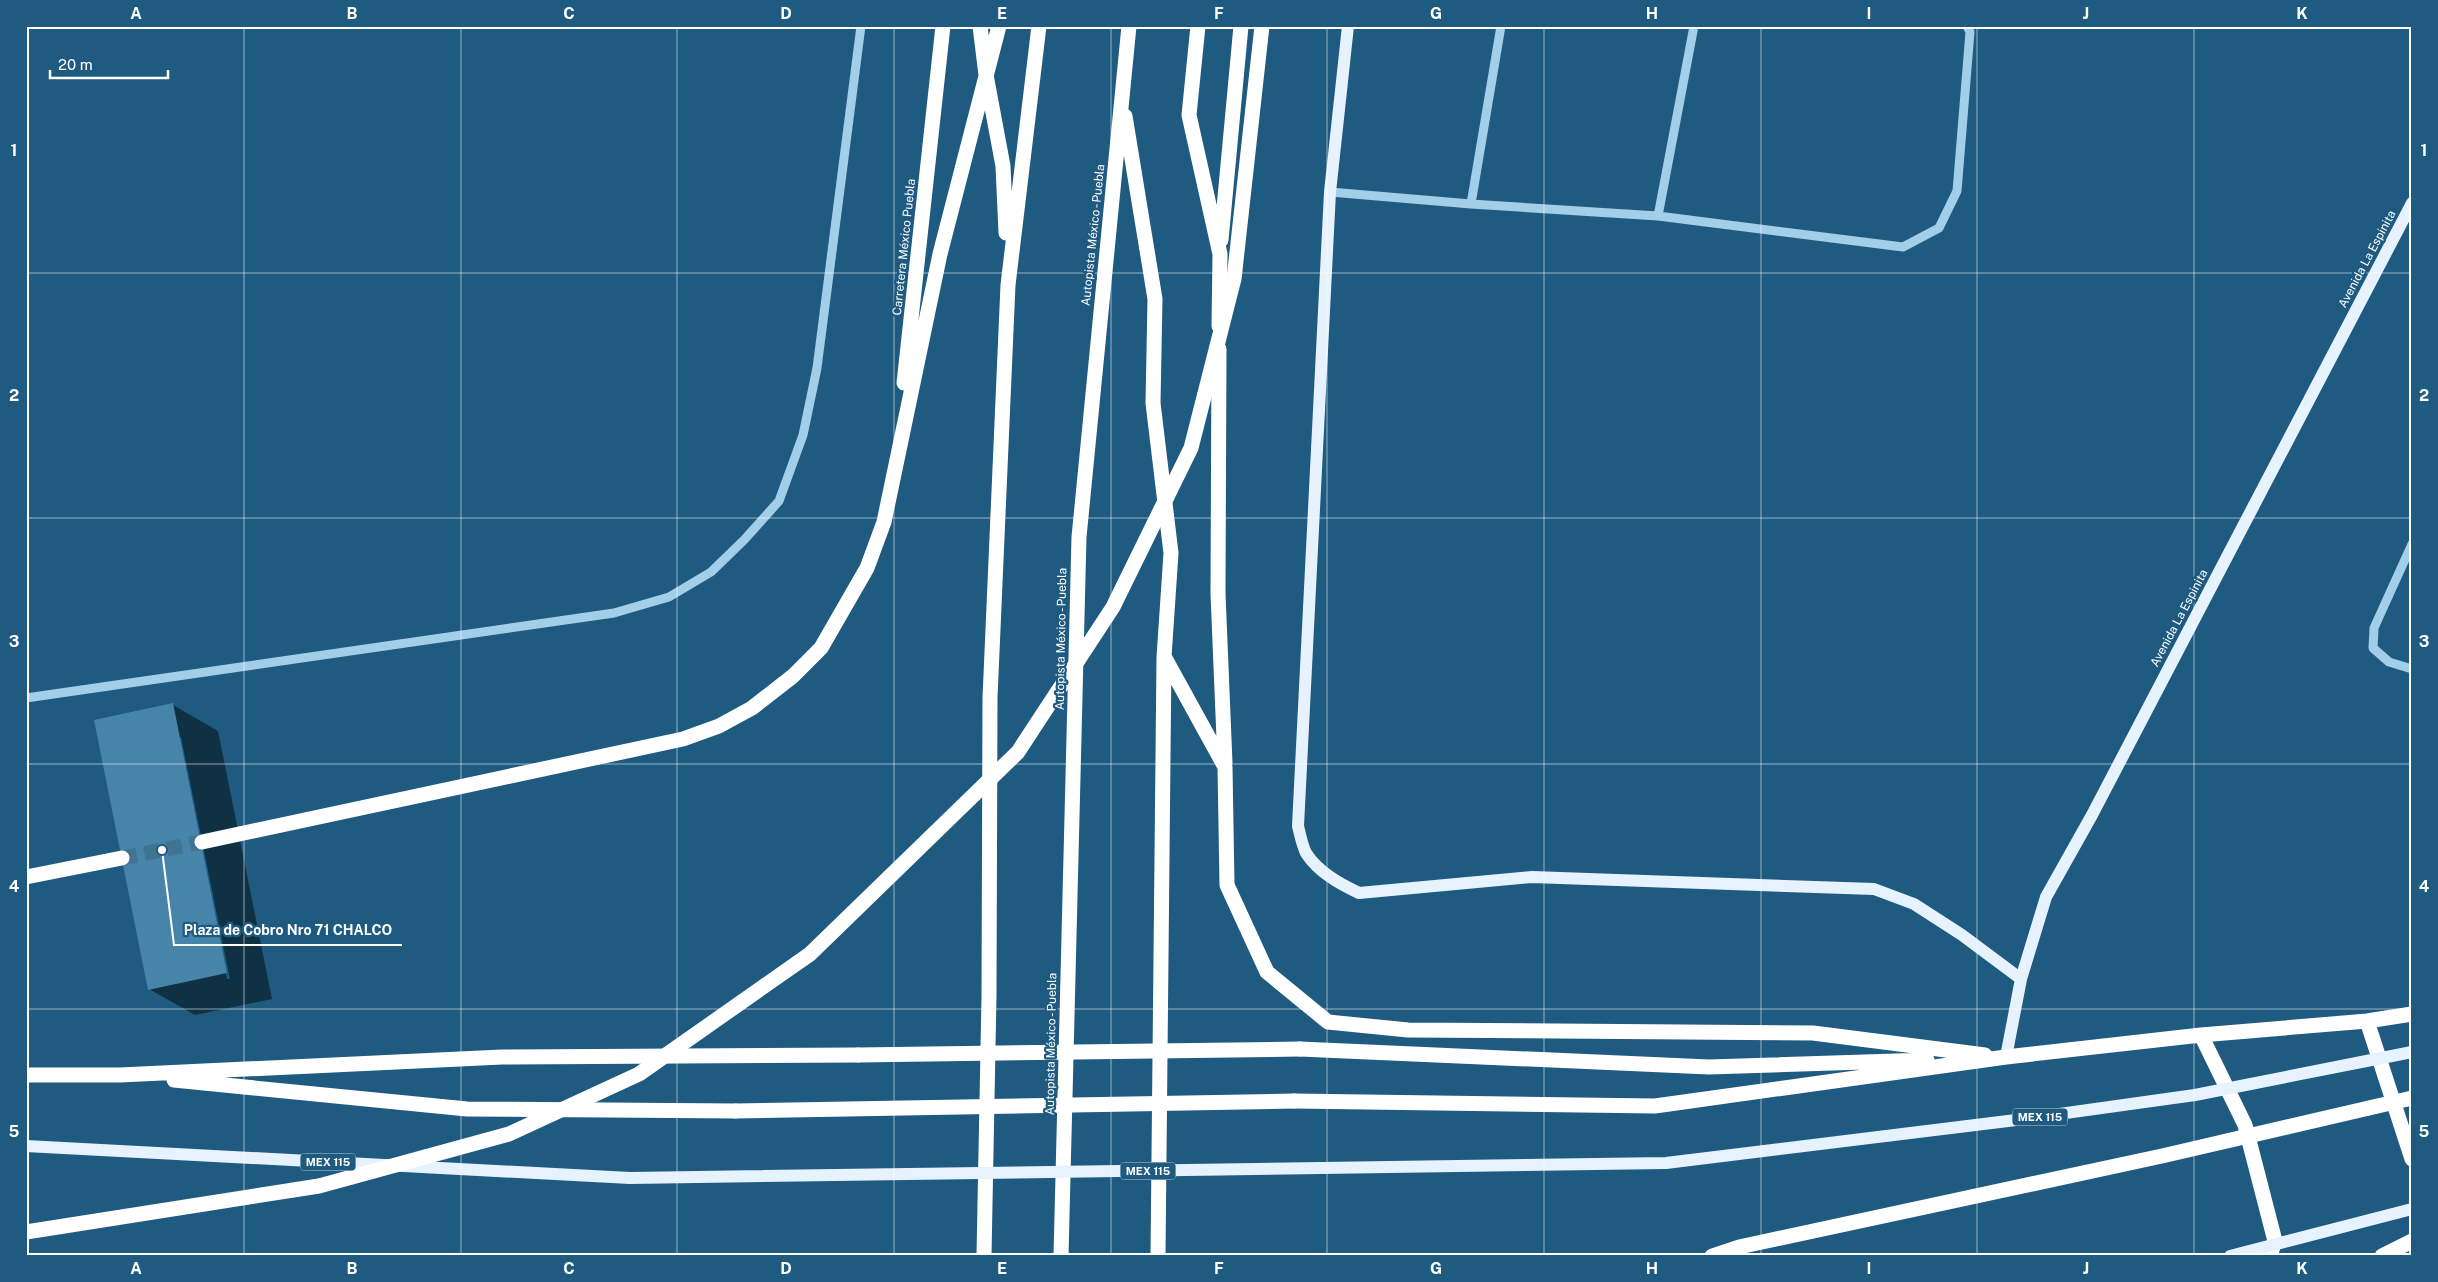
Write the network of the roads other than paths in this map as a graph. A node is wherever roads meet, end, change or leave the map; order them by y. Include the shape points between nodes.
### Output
1 (861, 26) edge
2 (943, 26) edge
3 (980, 26) edge
4 (999, 26) edge
5 (1039, 26) edge
6 (1129, 26) edge
7 (1198, 26) edge
8 (1242, 26) edge
9 (1262, 26) edge
10 (1348, 26) edge
11 (1501, 26) edge
12 (1694, 26) edge
13 (1967, 26) edge
14 (986, 75) junction
15 (1122, 96) junction
16 (1330, 192) junction
17 (1471, 204) junction
18 (2410, 211) edge
19 (1658, 216) junction
20 (1220, 254) junction
21 (1008, 285) junction
22 (895, 472) junction
23 (2412, 544) edge
24 (1164, 657) junction
25 (2412, 670) edge
26 (26, 698) edge
27 (1225, 767) junction
28 (202, 842) tunnel mouth
29 (122, 858) tunnel mouth
30 (26, 876) edge
31 (2021, 979) junction
32 (2412, 1014) edge
33 (2367, 1021) junction
34 (2201, 1035) junction
35 (2412, 1052) edge
36 (2006, 1057) junction
37 (26, 1075) edge
38 (120, 1075) junction
39 (2412, 1098) edge
40 (26, 1146) edge
41 (2412, 1159) edge
42 (2412, 1209) edge
43 (26, 1232) edge
44 (2412, 1240) edge
45 (984, 1256) edge
46 (1061, 1256) edge
47 (1158, 1256) edge
48 (1712, 1256) edge
49 (2230, 1256) edge
50 (2270, 1256) edge
51 (2382, 1256) edge

1 - 26 street via 817,368 804,435 779,501 711,572 669,597 614,613
2 - 22 highway, Carretera México Puebla
3 - 14 highway
4 - 14 highway
5 - 21 highway
6 - 15 highway, Autopista México - Puebla
7 - 20 highway via 1189,115
8 - 20 highway
9 - 43 highway, bridge via 1234,279 1191,448 1113,607 1018,752 810,954 639,1074 509,1134 319,1186
10 - 16 main road
11 - 17 street
12 - 19 street
13 - 19 street via 1970,32 1957,191 1938,228 1903,248
14 - 21 highway via 1003,166
14 - 22 highway via 940,254
15 - 24 highway via 1155,299 1153,403 1171,553
15 - 46 highway, Autopista México - Puebla via 1079,537
16 - 17 street
16 - 31 main road via 1298,826 1306,852 1320,868 1339,884 1359,893 1532,877 1874,889 1914,904 1962,934
17 - 19 street
18 - 31 main road, Avenida La Espinita via 2046,897
20 - 27 highway via 1218,594
21 - 45 highway via 990,698
22 - 28 highway via 884,522 867,568 821,648 786,682 752,708 719,726 683,739
23 - 25 street via 2374,628 2373,648 2389,662
24 - 27 highway
24 - 47 highway
27 - 36 highway via 1227,885 1267,972 1328,1022 1408,1030 1813,1033
29 - 30 highway
31 - 36 main road, Avenida La Espinita
32 - 33 highway
33 - 34 highway
33 - 41 highway
34 - 36 highway
34 - 50 highway via 2245,1125 2275,1241
35 - 40 main road, MEX 115, bridge via 2195,1095 1666,1163 630,1178
36 - 38 highway, bridge via 1709,1067 1300,1049 502,1057
36 - 38 highway, bridge via 1655,1106 1294,1101 736,1111 467,1109
37 - 38 highway
39 - 48 highway, bridge via 2162,1156 1739,1247
42 - 49 main road, bridge
44 - 51 highway

